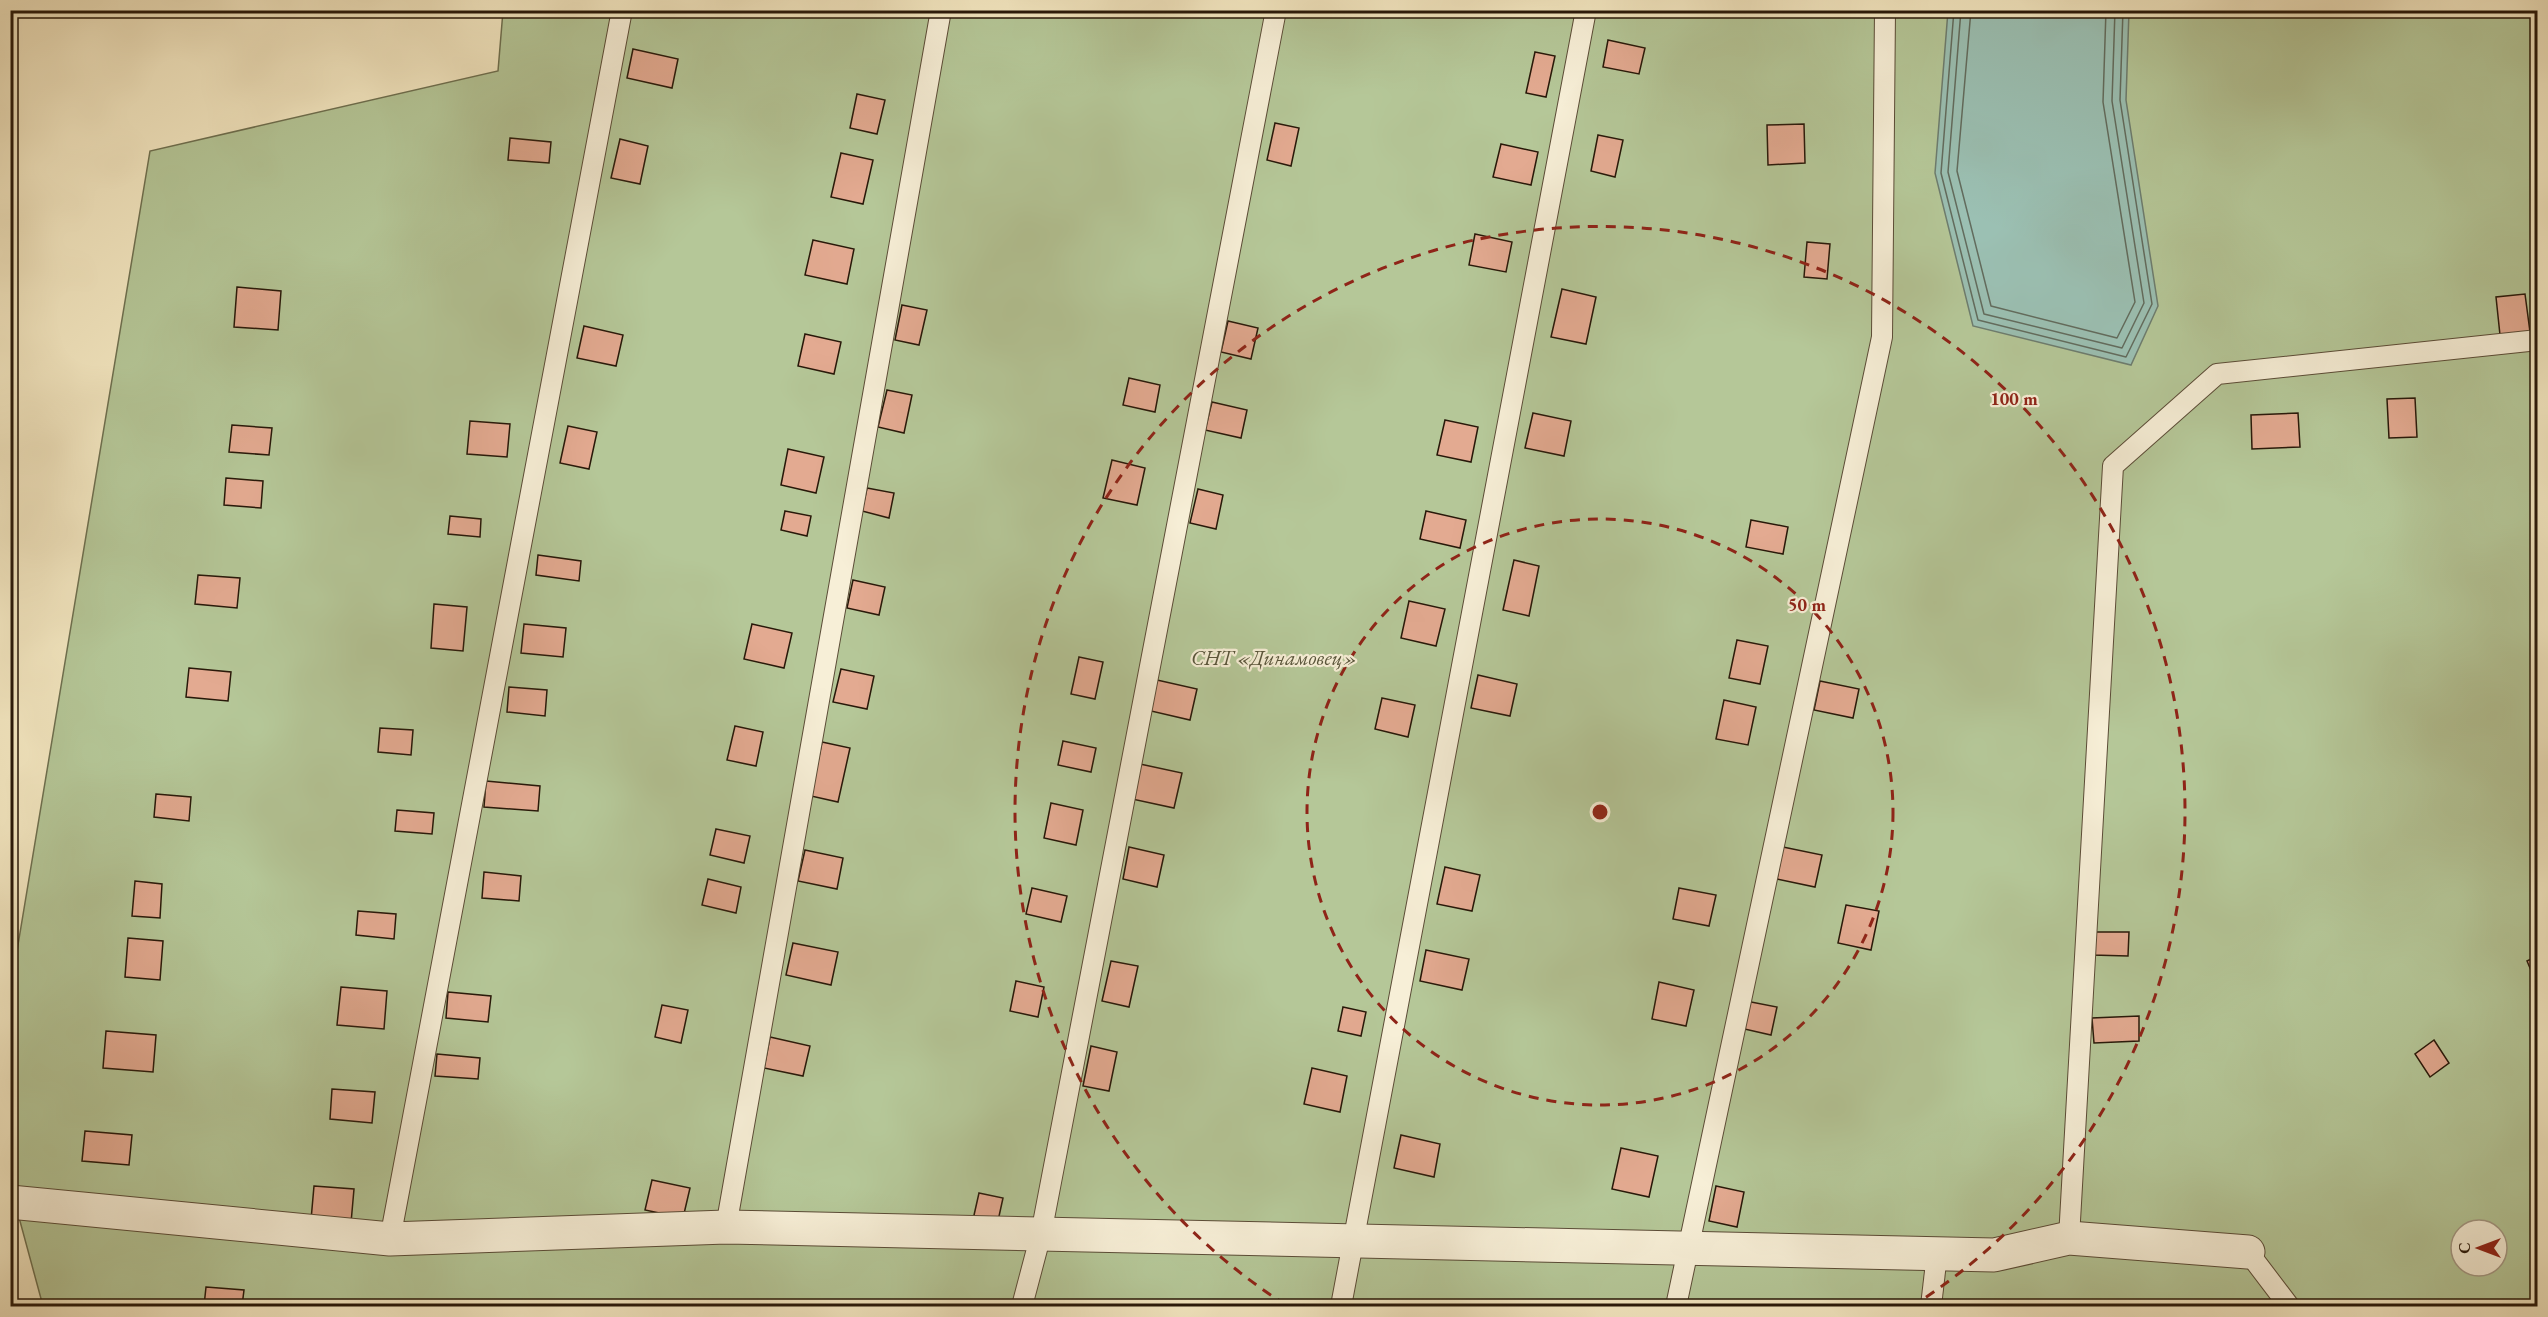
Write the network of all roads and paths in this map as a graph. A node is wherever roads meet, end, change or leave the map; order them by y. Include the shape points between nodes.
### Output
1 (622, 10) edge
2 (941, 10) edge
3 (1276, 10) edge
4 (1586, 10) edge
5 (1885, 10) edge
6 (2538, 340) edge
7 (10, 1202) edge
8 (726, 1227) junction
9 (1041, 1234) junction
10 (2069, 1238) junction
11 (390, 1239) junction
12 (1353, 1241) junction
13 (1687, 1248) junction
14 (2248, 1252) joint
15 (1936, 1254) junction
16 (1022, 1306) edge
17 (1341, 1306) edge
18 (1676, 1306) edge
19 (1931, 1306) edge
20 (2289, 1306) edge

1 - 11 lane
2 - 8 lane
3 - 9 lane
4 - 12 lane
5 - 13 lane via 1882,337
6 - 10 lane via 2217,374 2112,466
7 - 11 street
8 - 9 street
8 - 11 street
9 - 12 street
9 - 16 lane
10 - 14 street
10 - 15 street via 1994,1255
12 - 13 street
12 - 17 lane
13 - 15 street
13 - 18 lane
14 - 20 lane
15 - 19 lane

